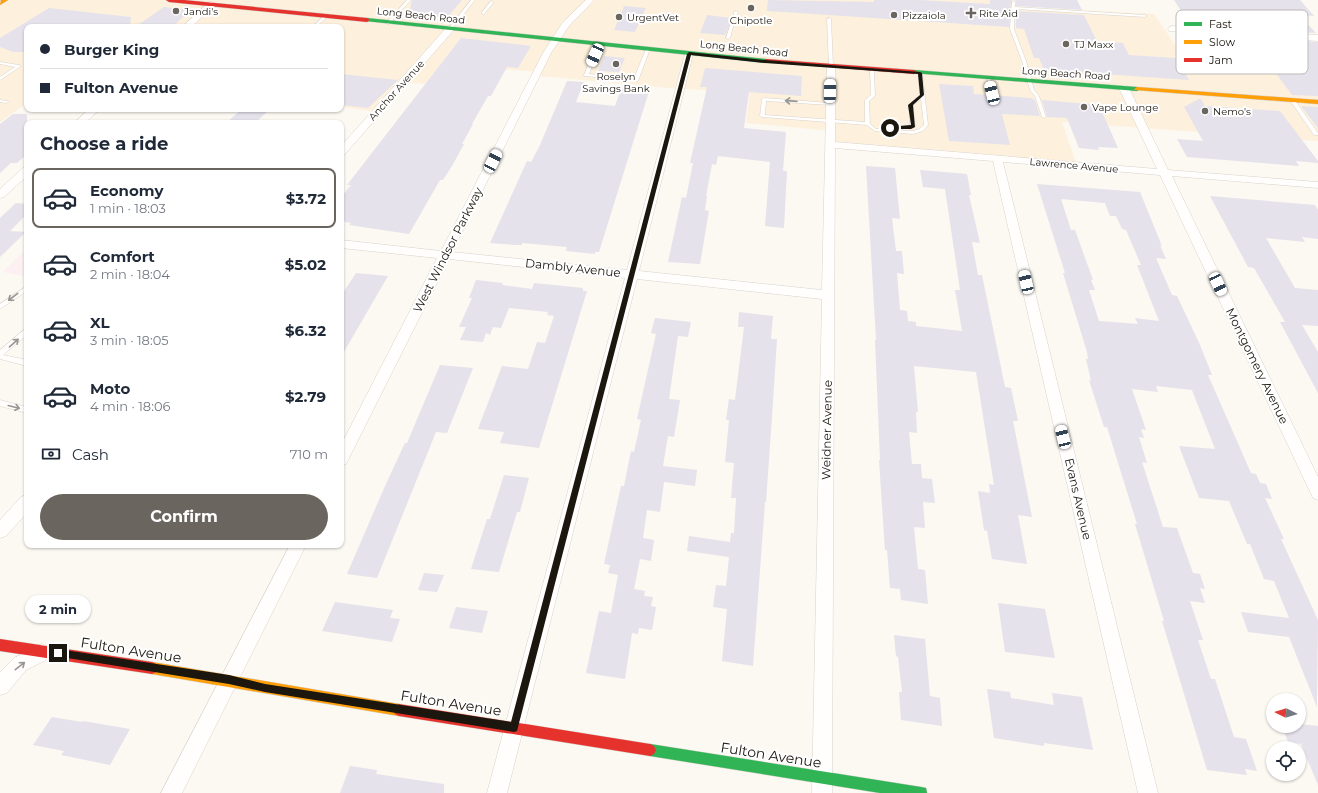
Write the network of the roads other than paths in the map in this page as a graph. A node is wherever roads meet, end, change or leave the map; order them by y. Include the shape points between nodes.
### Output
1 (5, 0) edge
2 (169, 0) edge
3 (409, 0) edge
4 (473, 0) edge
5 (590, 0) edge
6 (191, 1) edge
7 (216, 2) edge
8 (492, 2) dead end
9 (1013, 2) dead end
10 (0, 3) edge
11 (1013, 8) junction
12 (736, 12) dead end
13 (483, 13) dead end
14 (326, 16) junction
15 (1145, 16) dead end
16 (734, 18) dead end
17 (829, 19) dead end
18 (388, 22) junction
19 (190, 24) edge
20 (317, 24) edge
21 (732, 24) dead end
22 (1172, 28) dead end
23 (1176, 28) edge
24 (450, 29) junction
25 (1308, 37) edge
26 (728, 38) dead end
27 (1318, 38) edge
28 (556, 40) junction
29 (599, 44) junction
30 (648, 49) junction
31 (689, 54) junction
32 (0, 63) edge
33 (831, 67) junction
34 (872, 70) junction
35 (920, 73) junction
36 (989, 78) junction
37 (0, 79) edge
38 (1029, 81) junction
39 (1124, 88) junction
40 (992, 93) dead end
41 (922, 95) junction
42 (1292, 100) junction
43 (0, 101) edge
44 (6, 102) dead end
45 (1318, 102) edge
46 (830, 104) junction
47 (92, 112) edge
48 (868, 116) junction
49 (1044, 117) dead end
50 (82, 120) edge
51 (830, 121) junction
52 (868, 124) junction
53 (1316, 134) dead end
54 (830, 145) junction
55 (344, 149) edge
56 (997, 158) junction
57 (1164, 172) junction
58 (24, 173) edge
59 (1318, 185) edge
60 (0, 195) edge
61 (344, 244) edge
62 (445, 255) junction
63 (632, 274) junction
64 (24, 290) edge
65 (828, 294) junction
66 (0, 307) edge
67 (24, 334) edge
68 (0, 356) edge
69 (24, 362) edge
70 (0, 403) edge
71 (24, 409) edge
72 (344, 454) edge
73 (1318, 493) edge
74 (24, 505) edge
75 (0, 531) edge
76 (296, 548) edge
77 (0, 645) edge
78 (45, 651) junction
79 (229, 680) junction
80 (0, 686) edge
81 (514, 727) junction
82 (823, 777) junction
83 (171, 793) edge
84 (497, 793) edge
85 (822, 793) edge
86 (921, 793) edge
87 (1148, 793) edge

1 - 10 main road
2 - 6 main road, Long Beach Road
3 - 18 lane
4 - 24 lane
5 - 28 street, West Windsor Parkway via 566,24
6 - 7 main road, Long Beach Road
7 - 14 main road, Long Beach Road
7 - 19 street
8 - 13 lane
9 - 11 lane
11 - 15 lane
11 - 38 lane via 1012,29
12 - 16 lane
14 - 18 main road, Long Beach Road
14 - 20 lane
17 - 33 lane
18 - 24 main road, Long Beach Road
21 - 26 lane
22 - 23 street
24 - 28 main road, Long Beach Road
24 - 55 street, Anchor Avenue
25 - 27 street
28 - 29 main road, Long Beach Road
28 - 62 street, West Windsor Parkway via 547,53
29 - 30 main road, Long Beach Road
29 - 30 lane via 586,75 636,80
30 - 31 main road, Long Beach Road
31 - 33 main road, Long Beach Road
31 - 63 street
32 - 37 lane via 19,66
33 - 34 main road, Long Beach Road
33 - 46 street, Weidner Avenue
34 - 35 main road, Long Beach Road
34 - 48 lane via 873,96 867,100
35 - 36 main road, Long Beach Road
35 - 41 lane
36 - 38 main road, Long Beach Road
36 - 40 lane
38 - 39 main road, Long Beach Road
38 - 49 lane
39 - 42 main road, Long Beach Road
39 - 57 street, Montgomery Avenue
41 - 48 lane via 911,105 911,127 880,126
41 - 52 lane via 926,125 921,130 913,133 875,130
42 - 45 main road, Long Beach Road
42 - 53 lane
43 - 44 lane
46 - 51 street, Weidner Avenue
46 -> 51 lane via 764,99 762,116
47 - 50 street
48 - 52 lane
51 - 52 lane
51 - 54 street, Weidner Avenue
54 - 56 street, Lawrence Avenue
54 - 65 street, Weidner Avenue
56 - 57 street, Lawrence Avenue
56 - 87 street, Evans Avenue
57 - 59 street, Lawrence Avenue
57 - 73 street, Montgomery Avenue
58 - 60 street
61 - 62 street, Dambly Avenue
62 - 63 street, Dambly Avenue
62 - 72 street, West Windsor Parkway
63 - 65 street, Dambly Avenue
63 - 81 street
64 -> 66 lane
65 - 82 street, Weidner Avenue
68 -> 67 lane
68 - 69 lane
70 -> 71 lane
74 - 75 street
76 - 79 street
77 - 78 main road, Fulton Avenue
78 - 79 main road, Fulton Avenue
80 -> 78 street via 20,664
79 - 81 main road, Fulton Avenue via 265,688
79 - 83 street
81 - 82 main road, Fulton Avenue
81 - 84 street
82 - 85 street, Weidner Avenue
82 - 86 main road, Fulton Avenue

